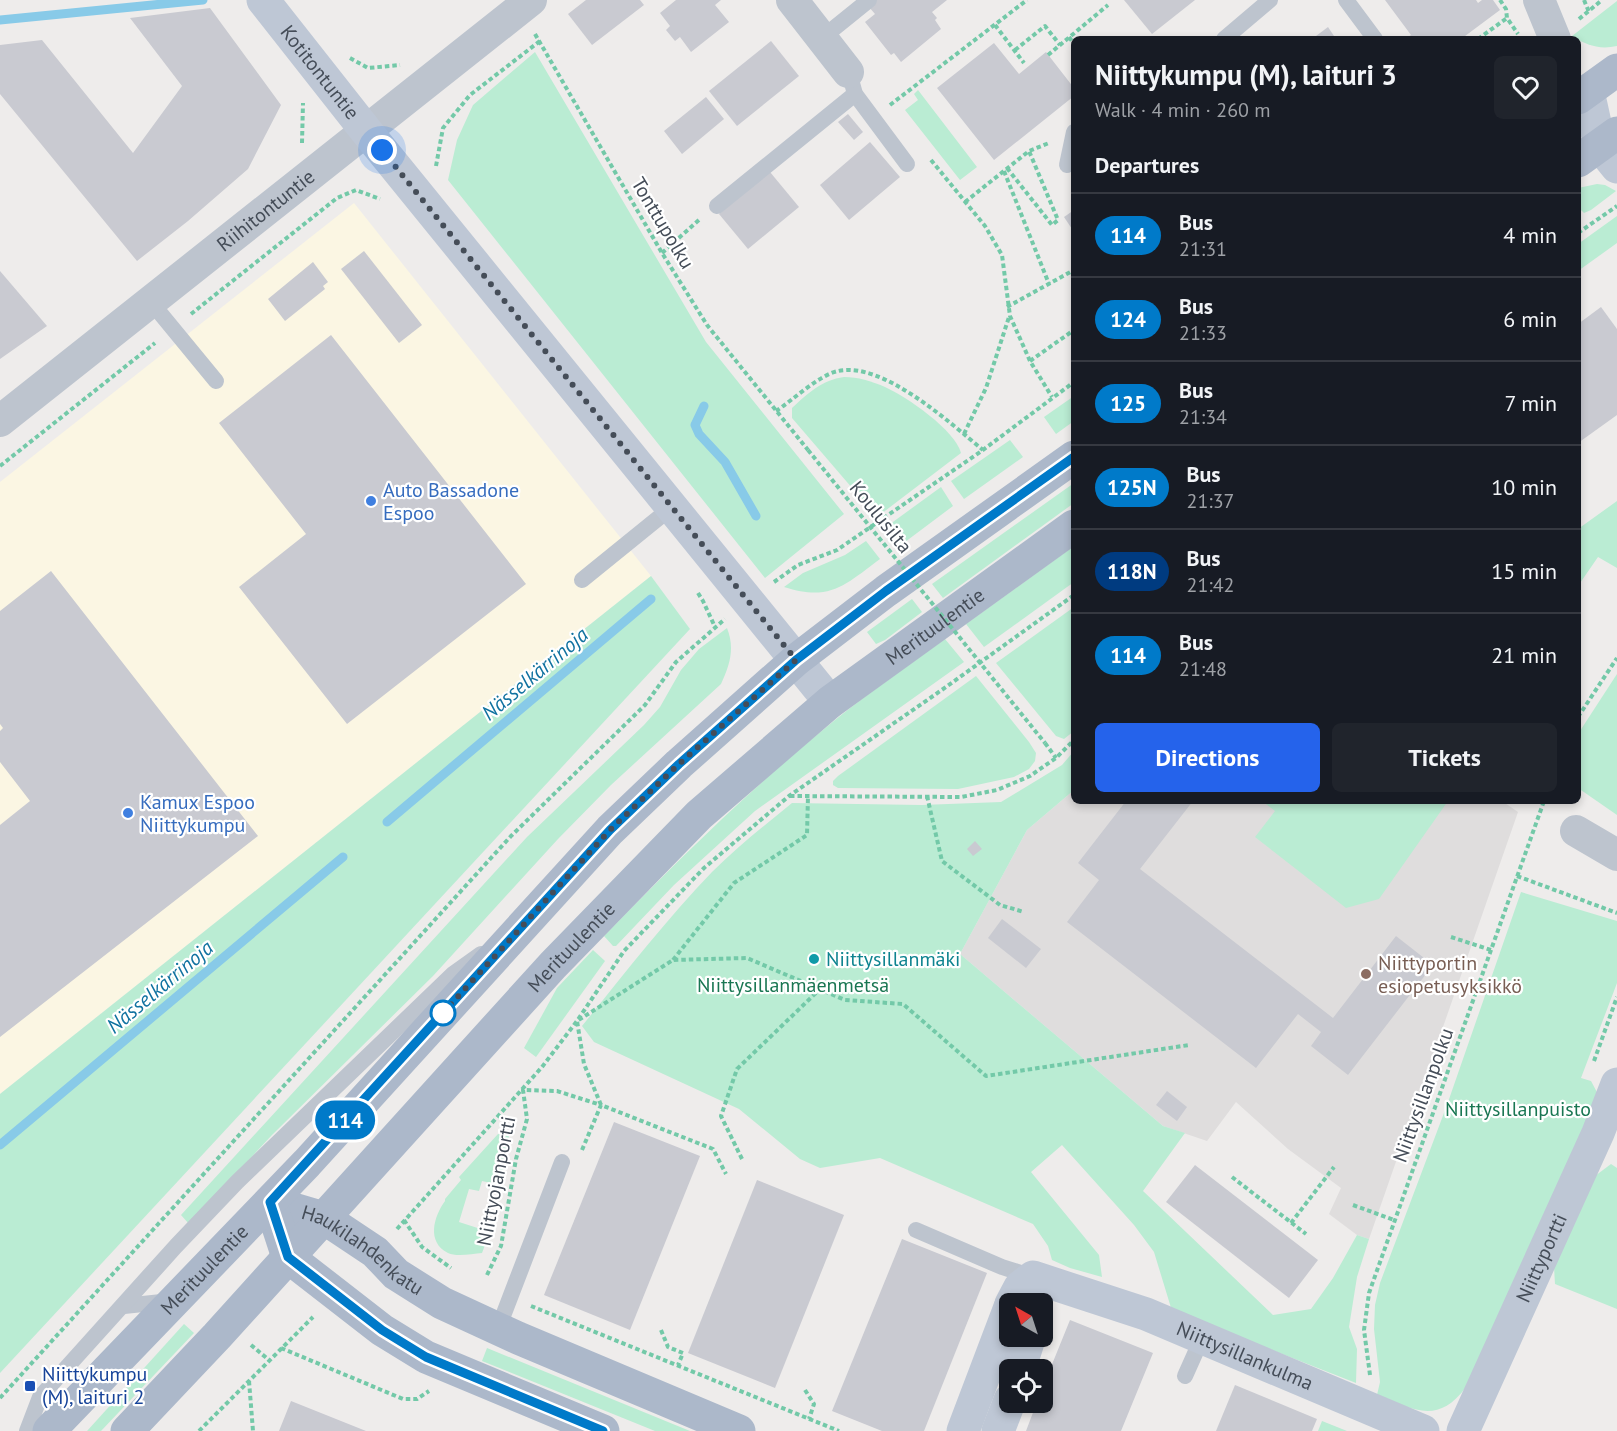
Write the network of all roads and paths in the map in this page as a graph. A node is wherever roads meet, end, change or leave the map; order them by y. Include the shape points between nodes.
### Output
1 (263, 0) edge
2 (792, 0) edge
3 (869, 0) edge
4 (1027, 0) edge
5 (1270, 0) edge
6 (1346, 0) edge
7 (1500, 0) edge
8 (1539, 0) edge
9 (1584, 0) edge
10 (1108, 5) dead end
11 (524, 6) edge
12 (1589, 12) dead end
13 (1507, 18) junction
14 (995, 25) junction
15 (1228, 36) edge
16 (1373, 36) edge
17 (1482, 36) edge
18 (1520, 36) edge
19 (1554, 36) edge
20 (1069, 37) junction
21 (822, 38) junction
22 (1071, 40) edge
23 (540, 41) junction
24 (1060, 45) junction
25 (1015, 50) junction
26 (1048, 55) dead end
27 (349, 58) dead end
28 (411, 63) dead end
29 (1024, 63) dead end
30 (1617, 70) edge
31 (852, 83) junction
32 (1581, 88) edge
33 (303, 99) dead end
34 (1617, 113) edge
35 (893, 115) dead end
36 (367, 132) junction
37 (1071, 146) edge
38 (1029, 151) dead end
39 (1603, 152) edge
40 (927, 156) dead end
41 (1024, 156) dead end
42 (907, 164) dead end
43 (1067, 165) dead end
44 (1005, 170) junction
45 (316, 171) junction
46 (412, 186) junction
47 (337, 198) dead end
48 (965, 202) junction
49 (717, 206) dead end
50 (1617, 206) edge
51 (699, 219) dead end
52 (1581, 231) edge
53 (662, 253) junction
54 (1071, 272) edge
55 (1049, 284) junction
56 (151, 302) junction
57 (1007, 307) junction
58 (1010, 316) junction
59 (1071, 332) edge
60 (1030, 361) junction
61 (216, 381) dead end
62 (1071, 384) edge
63 (1052, 397) junction
64 (776, 411) junction
65 (0, 421) edge
66 (964, 434) junction
67 (807, 450) joint
68 (983, 450) junction
69 (1071, 459) edge
70 (672, 507) junction
71 (1071, 528) edge
72 (582, 579) dead end
73 (1071, 597) edge
74 (748, 600) junction
75 (1617, 658) edge
76 (796, 660) junction
77 (830, 702) junction
78 (1581, 712) edge
79 (1071, 743) edge
80 (1056, 758) junction
81 (789, 796) junction
82 (808, 796) junction
83 (927, 796) junction
84 (1544, 804) edge
85 (1576, 831) dead end
86 (1617, 855) edge
87 (1517, 876) junction
88 (1024, 912) dead end
89 (1617, 913) edge
90 (523, 924) junction
91 (1451, 937) dead end
92 (1491, 950) junction
93 (673, 960) junction
94 (820, 989) junction
95 (1617, 997) edge
96 (577, 1021) junction
97 (1189, 1045) dead end
98 (1605, 1074) edge
99 (523, 1090) junction
100 (601, 1105) junction
101 (742, 1159) dead end
102 (562, 1162) joint
103 (1334, 1167) dead end
104 (726, 1174) dead end
105 (1232, 1177) dead end
106 (270, 1202) junction
107 (1353, 1205) dead end
108 (324, 1218) junction
109 (404, 1220) junction
110 (1394, 1220) junction
111 (1291, 1223) junction
112 (916, 1230) dead end
113 (1306, 1234) dead end
114 (375, 1252) junction
115 (288, 1257) junction
116 (457, 1273) dead end
117 (487, 1275) dead end
118 (1033, 1277) junction
119 (336, 1293) junction
120 (1017, 1293) edge
121 (1048, 1293) edge
122 (510, 1297) junction
123 (1053, 1298) edge
124 (174, 1300) junction
125 (124, 1306) junction
126 (498, 1329) junction
127 (661, 1330) dead end
128 (999, 1334) edge
129 (1202, 1338) junction
130 (280, 1348) junction
131 (678, 1365) junction
132 (1185, 1377) dead end
133 (249, 1380) junction
134 (434, 1383) dead end
135 (805, 1390) dead end
136 (0, 1398) edge
137 (1362, 1405) junction
138 (1005, 1413) edge
139 (809, 1419) junction
140 (27, 1431) edge
141 (49, 1431) edge
142 (127, 1431) edge
143 (199, 1431) edge
144 (253, 1431) edge
145 (603, 1431) edge
146 (739, 1431) edge
147 (839, 1431) edge
148 (963, 1431) edge
149 (998, 1431) edge
150 (1423, 1431) edge
151 (1463, 1431) edge

1 - 36 street, Kotitontuntie
2 - 21 street
3 - 21 lane
4 - 14 path
5 - 15 lane
6 - 16 lane
7 - 13 path
8 - 19 street
9 - 12 path
10 - 20 path
11 - 23 path, Tonttupolku
11 - 36 street, Riihitontuntie
13 - 17 path
13 - 18 path
14 - 25 path
14 - 35 path via 886,107
20 - 22 path
20 - 24 path
21 - 31 street
23 - 46 path via 470,95 443,128 436,167
23 - 53 path, Tonttupolku
24 - 25 path via 1044,26
24 - 26 path
25 - 29 path
27 - 28 path via 368,68
30 - 32 main road
31 - 42 lane
31 - 49 lane
32 - 34 street
32 - 39 street
33 - 45 path via 301,152
36 - 45 street, Riihitontuntie
36 - 46 street, Kotitontuntie
37 - 43 lane
38 - 44 path via 1058,220 1052,225
40 - 48 path
41 - 44 path
44 - 48 path
44 - 55 path
45 - 47 path
45 - 56 street, Riihitontuntie
46 - 70 street, Kotitontuntie
48 - 57 path via 1002,255
50 - 52 path
51 - 53 path
53 - 64 path, Tonttupolku via 707,325
54 - 55 path
55 - 57 path
56 - 61 lane
56 - 65 street, Riihitontuntie
57 - 58 path
58 - 60 path
58 - 66 path via 986,388
59 - 60 path
60 - 63 path
62 - 63 path
63 - 68 path
64 - 66 path via 823,378 837,371 855,370 894,384
64 - 67 path, Tonttupolku
66 - 68 path
67 - 80 path, Koulusilta, bridge
68 - 74 path via 837,550 798,565
69 - 76 main road, Merituulentie
70 - 72 lane
70 - 74 street, Kotitontuntie
71 - 77 main road, Merituulentie
73 - 81 path
74 - 76 street, Kotitontuntie
74 - 136 path via 676,662 645,705 511,836
75 - 78 path
76 - 77 street, Kotitontuntie
76 - 90 main road, Merituulentie via 610,830
77 - 108 main road, Merituulentie via 699,815 553,965
79 - 80 path
80 - 83 path via 1030,776 997,790 961,797
81 - 82 path
81 - 96 path via 704,868 624,951
82 - 83 path
82 - 93 path via 807,835 734,883
83 - 88 path via 942,861 1000,905
84 - 87 path, Niittysillanpolku
85 - 86 street
87 - 89 path
87 - 92 path, Niittysillanpolku
90 - 106 main road, Merituulentie
90 - 125 lane via 453,974 237,1182
91 - 92 path
92 - 110 path, Niittysillanpolku
93 - 94 path via 747,958
93 - 96 path
94 - 97 path via 845,1000 903,1004 986,1076
94 - 101 path via 737,1068 721,1116
95 - 98 path
96 - 99 path
96 - 100 path via 584,1064
98 - 151 street, Niittyportti via 1598,1133
99 - 100 path via 557,1091
99 - 109 path
99 - 117 path, Niittyojanportti via 526,1119 501,1246
100 - 102 path via 579,1159
100 - 104 path via 713,1149
102 - 122 lane
103 - 111 path
105 - 111 path
106 - 108 main road, Haukilahdenkatu
106 - 115 main road, Haukilahdenkatu
106 - 124 main road, Merituulentie
107 - 110 path
108 - 114 main road, Haukilahdenkatu
108 - 115 main road, Merituulentie
109 - 114 path
109 - 116 path via 422,1247
110 - 137 path, Niittysillanpolku via 1369,1293 1364,1330 1371,1379
111 - 113 path
112 - 118 lane
114 - 126 main road, Haukilahdenkatu via 396,1274 442,1304
115 - 119 main road
115 - 142 main road, Merituulentie
118 - 120 street
118 - 121 street, Niittysillankulma
119 - 130 path
119 - 145 main road via 382,1330 426,1357
122 - 126 lane
122 - 131 path
123 - 129 street, Niittysillankulma via 1146,1314
124 - 125 lane
124 - 141 main road, Merituulentie
125 - 140 lane via 40,1397
126 - 146 main road, Haukilahdenkatu
127 - 131 path via 668,1347 683,1353
128 - 148 street
129 - 132 lane
129 - 137 street, Niittysillankulma
130 - 133 path
130 - 134 path via 403,1399 417,1399
131 - 139 path
133 - 143 path
133 - 144 path
135 - 139 path via 814,1404
137 - 150 street, Niittysillankulma
138 - 149 street
139 - 147 path

